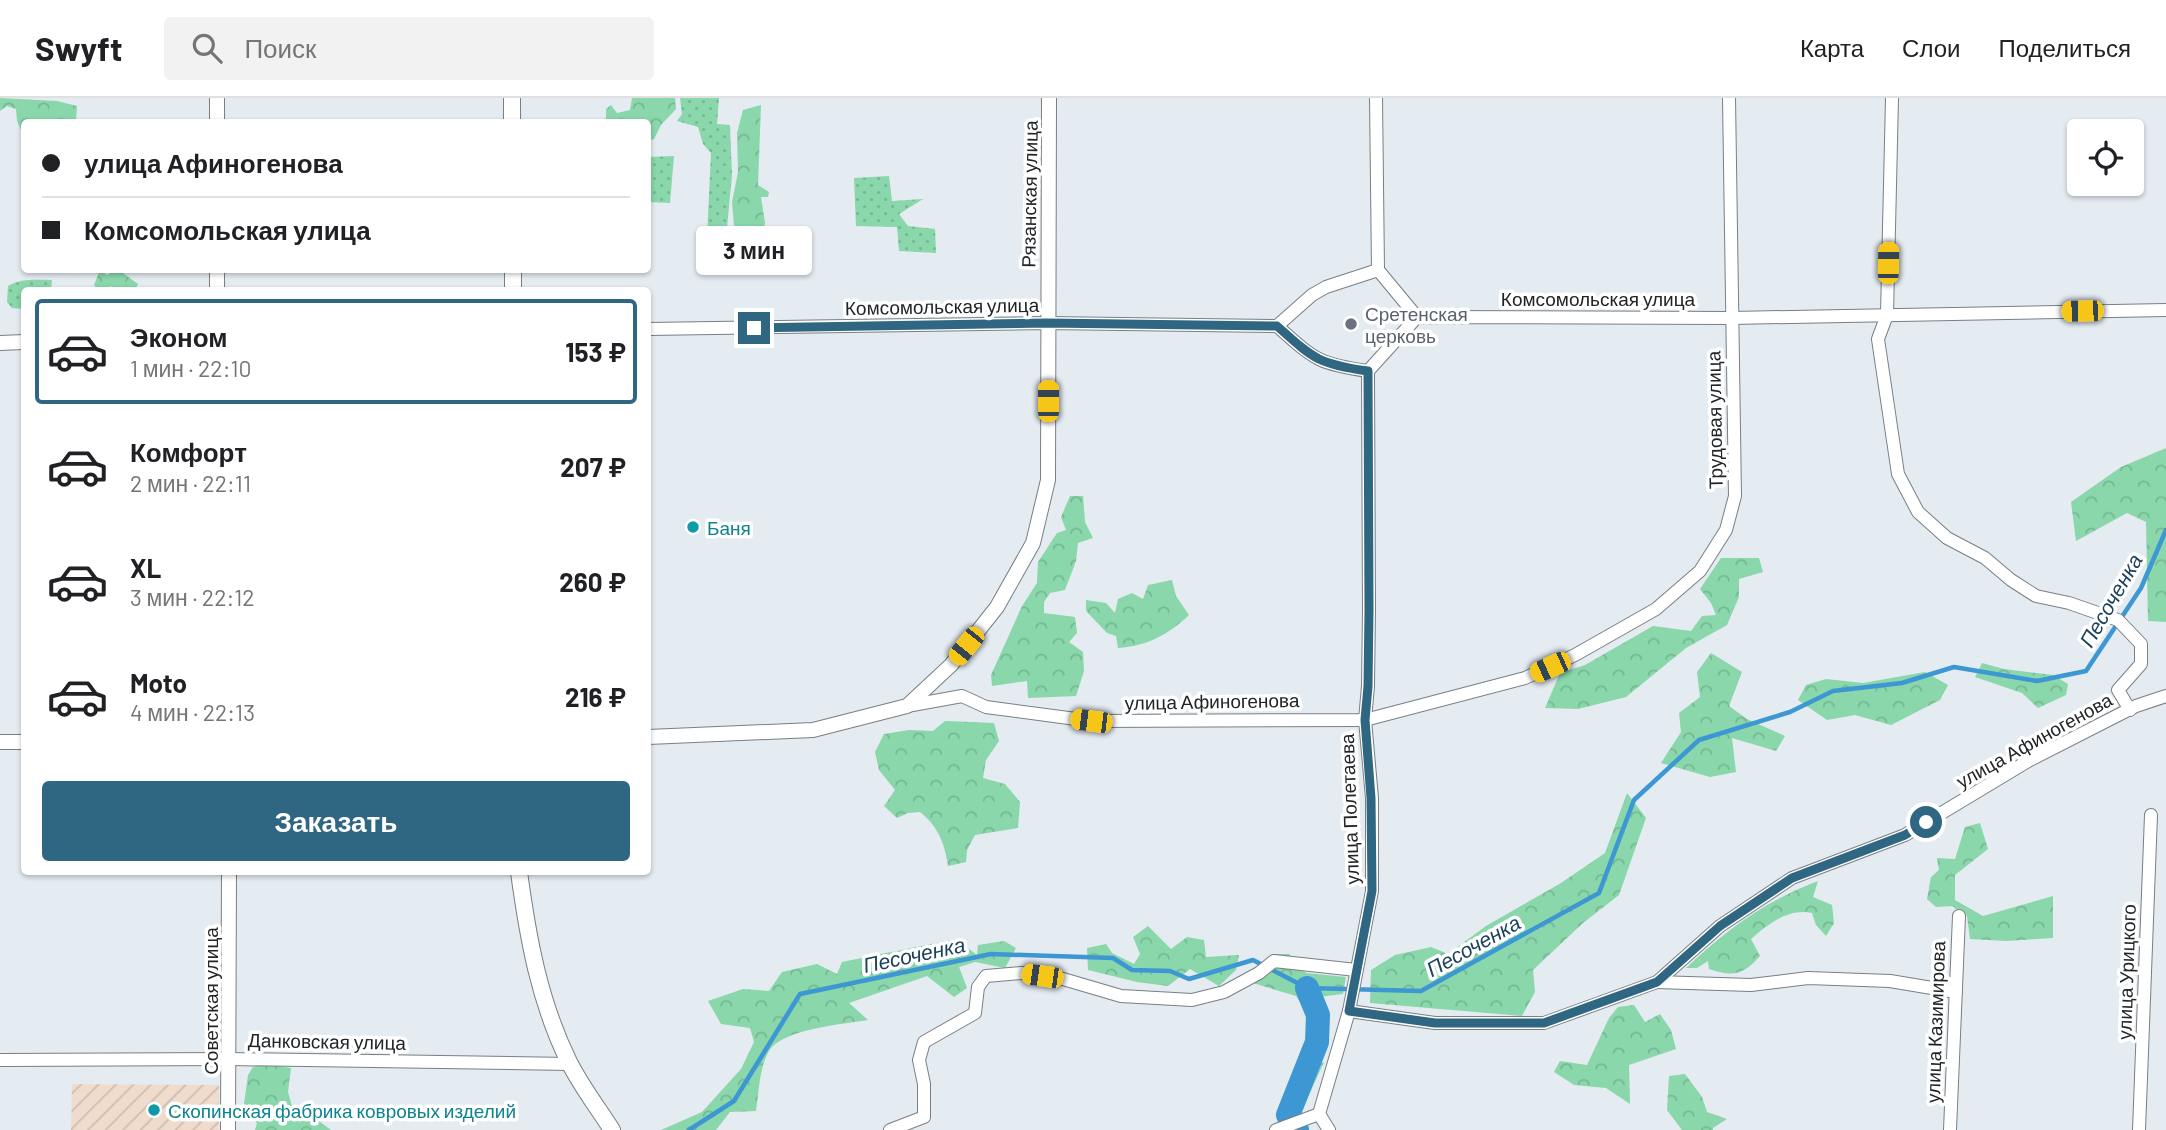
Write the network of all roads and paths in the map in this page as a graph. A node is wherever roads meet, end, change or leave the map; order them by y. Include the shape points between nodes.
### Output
1 (217, 98) edge
2 (512, 98) edge
3 (1049, 98) edge
4 (1376, 98) edge
5 (1729, 98) edge
6 (1892, 98) edge
7 (217, 119) edge
8 (512, 119) edge
9 (1378, 270) junction
10 (2166, 310) edge
11 (1887, 315) junction
12 (1417, 317) junction
13 (1732, 318) junction
14 (1047, 323) junction
15 (1277, 326) junction
16 (651, 329) edge
17 (21, 342) edge
18 (0, 343) edge
19 (1368, 371) junction
20 (2166, 696) edge
21 (907, 706) junction
22 (2130, 710) junction
23 (1365, 720) junction
24 (651, 737) edge
25 (0, 741) edge
26 (21, 742) edge
27 (2151, 815) dead end
28 (229, 875) edge
29 (519, 875) edge
30 (1959, 916) dead end
31 (1356, 970) junction
32 (1657, 982) junction
33 (1956, 992) junction
34 (1349, 1011) junction
35 (230, 1059) junction
36 (0, 1060) edge
37 (570, 1064) junction
38 (1319, 1114) junction
39 (228, 1130) edge
40 (612, 1130) edge
41 (890, 1130) edge
42 (1276, 1130) edge
43 (1329, 1130) edge
44 (1950, 1130) edge
45 (2140, 1130) edge

1 - 7 street
2 - 8 main road
3 - 14 street, Рязанская улица
4 - 9 street
5 - 13 street, Трудовая улица
6 - 11 street
9 - 12 street
9 - 15 street via 1325,287
10 - 11 street, Комсомольская улица
11 - 13 street, Комсомольская улица
11 - 22 street via 1878,339 1898,474 1918,512 1947,538 1985,558 2036,596 2118,620 2141,644 2141,664 2118,690
12 - 13 street, Комсомольская улица
12 - 19 street
13 - 23 street, Трудовая улица via 1735,496 1726,530 1700,571 1656,609 1525,678
14 - 15 street, Комсомольская улица
14 - 16 street, Комсомольская улица
14 - 21 street, Рязанская улица via 1048,480 1033,542 997,607 951,665
15 - 19 street via 1322,362
17 - 18 street
19 - 23 street, улица Полетаева
20 - 22 street, улица Афиногенова
21 - 23 street, улица Афиногенова via 962,696 986,707 1091,721
21 - 24 street, улица Афиногенова via 813,730
22 - 32 street, улица Афиногенова via 2028,761 1905,835 1792,878 1720,926
23 - 31 street, улица Полетаева via 1372,891
25 - 26 street
27 - 45 street, улица Урицкого
28 - 35 street, Советская улица
29 - 37 main road via 529,944 545,1004
30 - 33 street, улица Казимирова
31 - 34 street, улица Полетаева
31 - 41 street via 1275,961 1224,992 1192,1000 1121,996 1063,979 1021,973 986,976 978,987 975,1013 925,1042 919,1060 925,1117
32 - 33 street via 1751,985 1808,978 1890,981
32 - 34 street, улица Афиногенова via 1544,1023 1435,1023
33 - 44 street, улица Казимирова
34 - 38 street, улица Полетаева
35 - 36 street, Данковская улица
35 - 37 street, Данковская улица
35 - 39 street, Советская улица
37 - 40 main road
38 - 42 street
38 - 43 street

